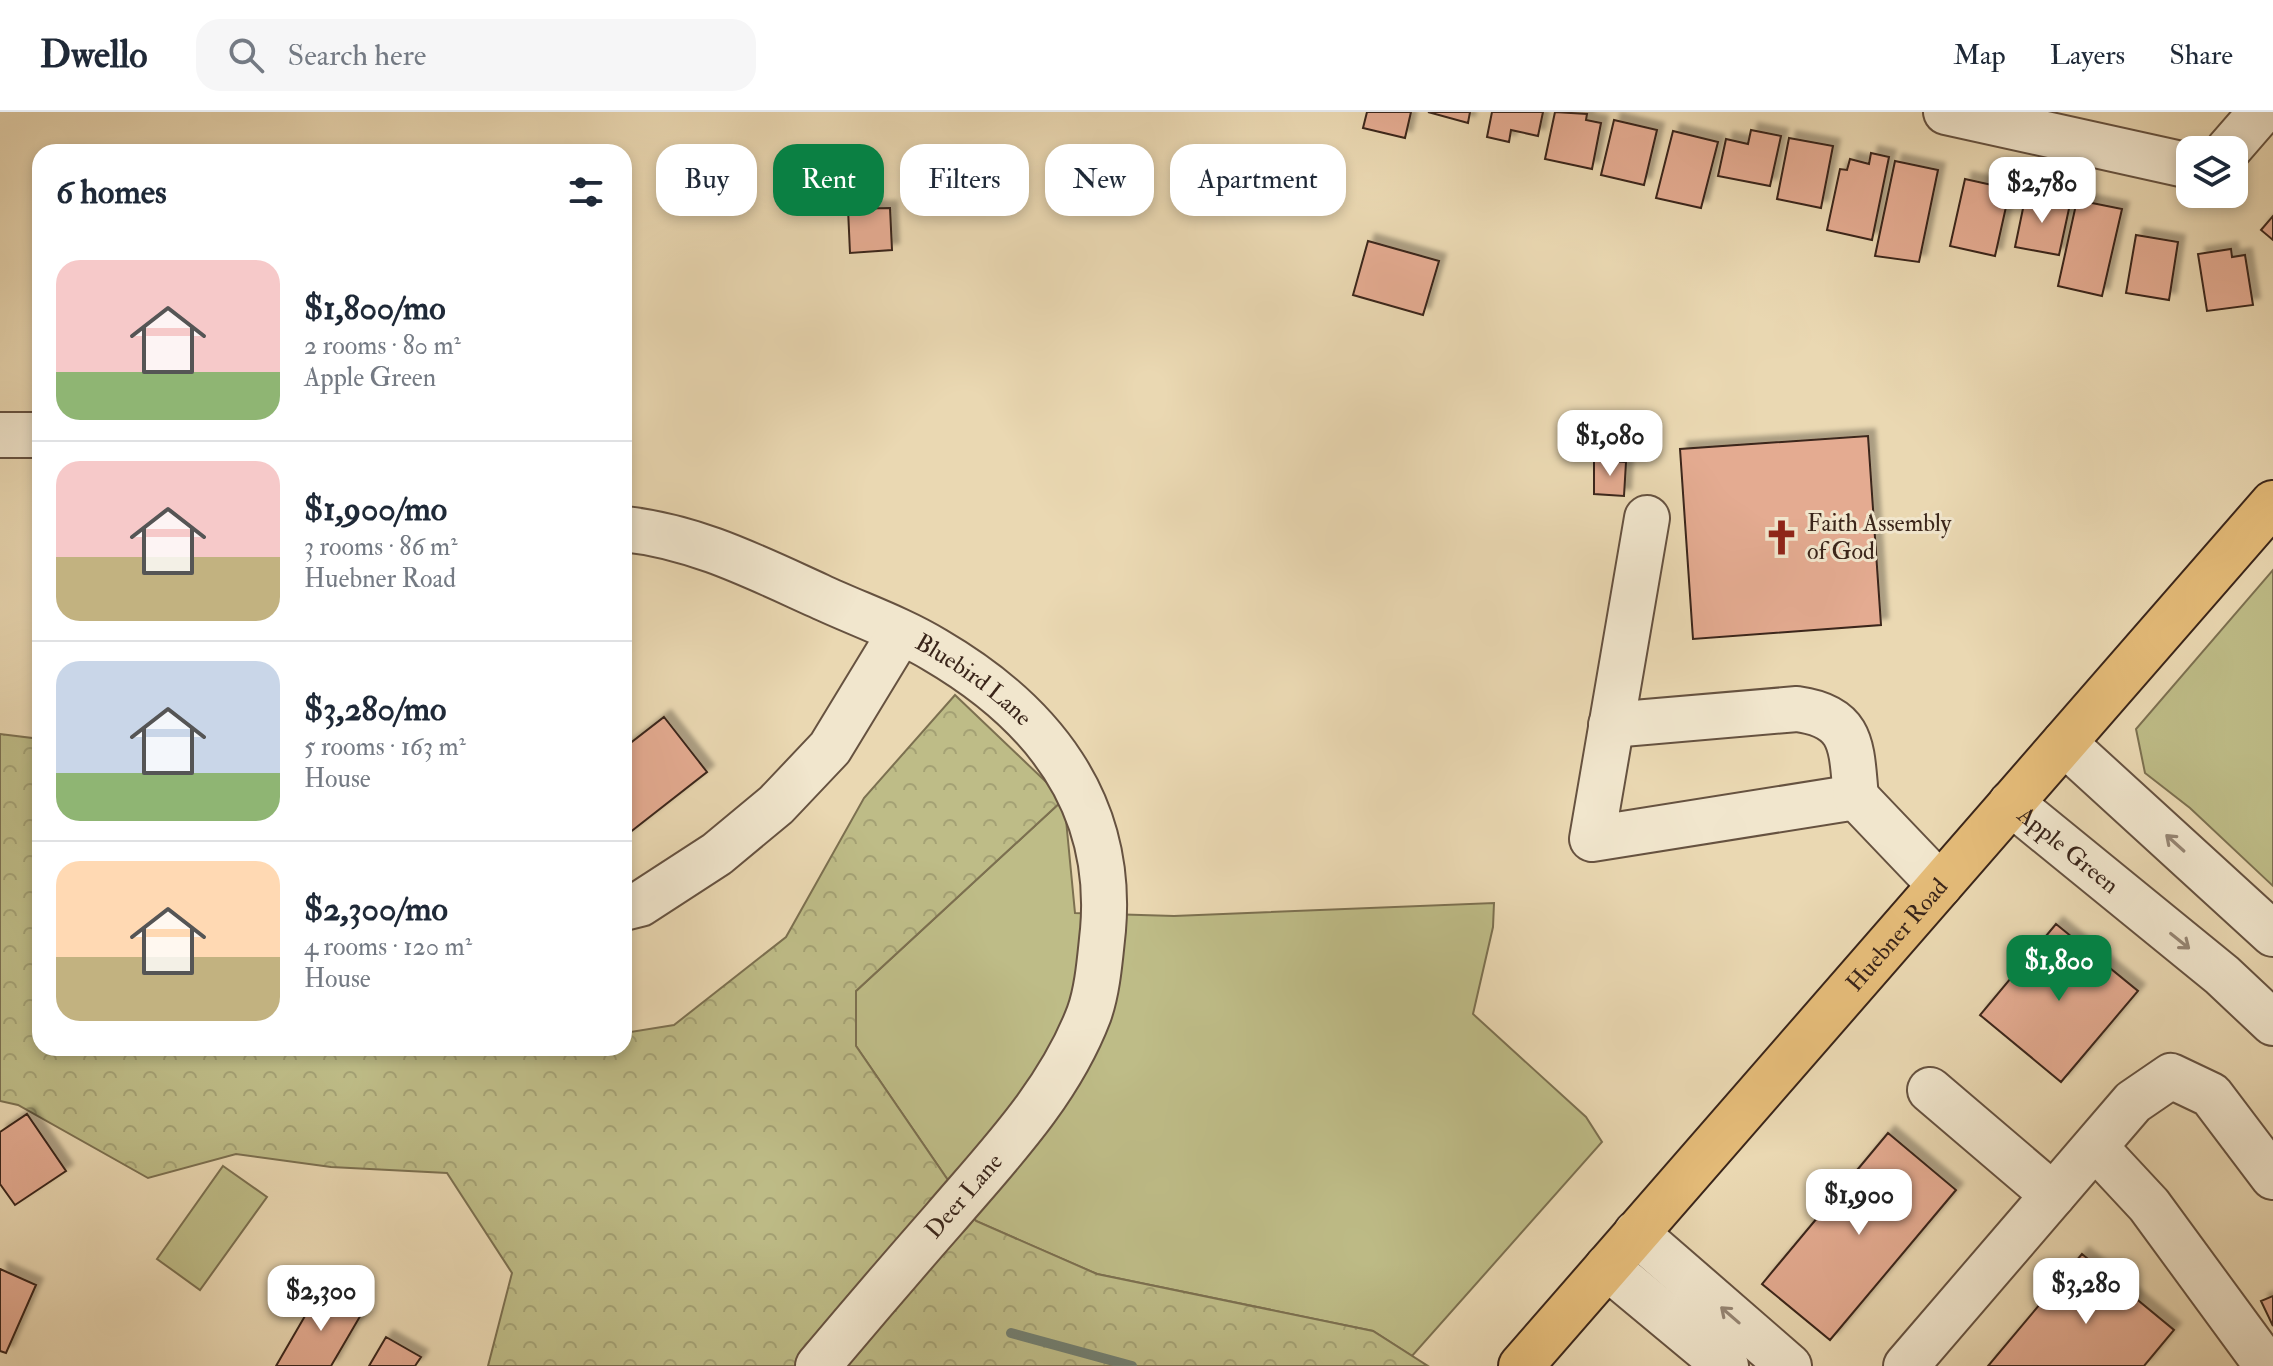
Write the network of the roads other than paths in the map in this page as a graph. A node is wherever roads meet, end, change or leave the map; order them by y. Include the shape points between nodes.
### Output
1 (1946, 112) edge
2 (2261, 112) edge
3 (2240, 136) edge
4 (2176, 163) edge
5 (0, 435) edge
6 (32, 435) edge
7 (2273, 503) edge
8 (1647, 518) dead end
9 (632, 530) edge
10 (900, 633) junction
11 (1611, 725) junction
12 (2064, 743) junction
13 (1856, 797) junction
14 (2011, 803) junction
15 (1940, 885) junction
16 (632, 906) edge
17 (2273, 934) edge
18 (1090, 1013) joint
19 (2273, 1023) edge
20 (1930, 1090) dead end
21 (2095, 1147) junction
22 (2273, 1177) edge
23 (2053, 1195) junction
24 (1636, 1233) junction
25 (1607, 1267) junction
26 (818, 1366) edge
27 (1521, 1366) edge
28 (1726, 1366) edge
29 (1789, 1366) edge
30 (1906, 1366) edge
31 (2267, 1366) edge

1 - 4 street
2 - 3 street
5 - 6 street
7 - 12 main road, Huebner Road
8 - 11 street
9 - 10 street, Bluebird Lane via 665,533 724,553
10 - 16 street via 830,748 776,805 717,854
10 - 18 street, Bluebird Lane via 934,649 992,689 1068,769 1092,820 1105,878
11 - 13 street via 1813,711 1838,721 1850,742
11 - 13 street via 1592,839
12 - 14 main road, Huebner Road
17 -> 12 street
13 - 15 street
14 - 15 main road, Huebner Road
14 -> 19 street, Apple Green
15 - 24 main road, Huebner Road
18 - 26 street, Deer Lane via 1024,1128
20 - 23 street
21 - 22 street via 2133,1102 2171,1076 2211,1095
21 - 23 street
21 - 31 street via 2149,1205
23 - 30 street
24 - 25 main road, Huebner Road
29 -> 24 street
25 - 27 main road, Huebner Road
25 - 28 street

